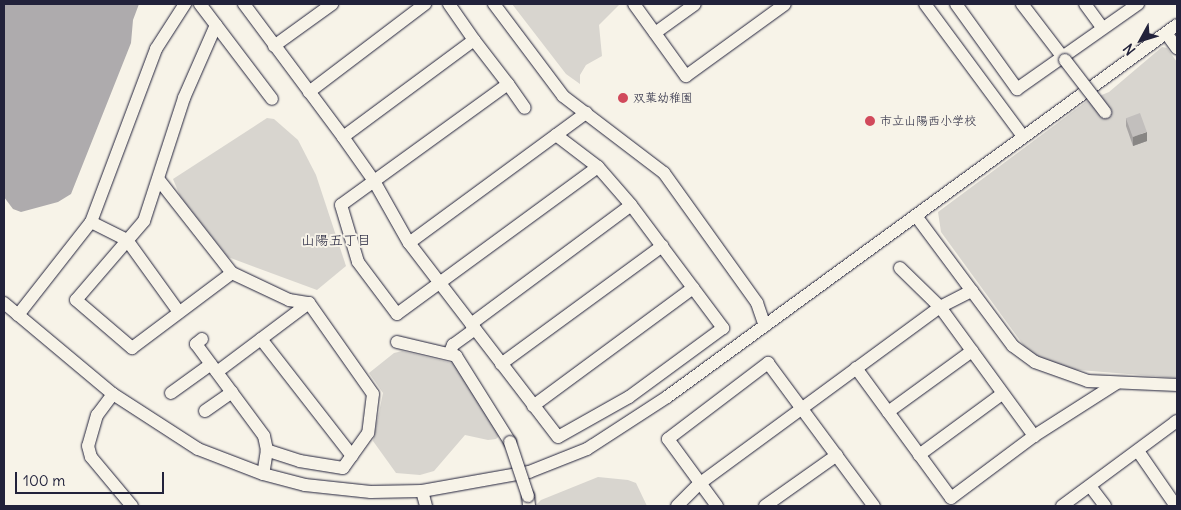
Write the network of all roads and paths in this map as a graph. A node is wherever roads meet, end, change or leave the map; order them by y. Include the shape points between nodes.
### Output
1 (185, 4) edge
2 (200, 4) edge
3 (244, 4) edge
4 (332, 4) edge
5 (425, 4) edge
6 (448, 4) edge
7 (494, 4) edge
8 (634, 4) edge
9 (695, 4) edge
10 (785, 4) edge
11 (925, 4) edge
12 (956, 4) edge
13 (1022, 4) edge
14 (1085, 4) edge
15 (1138, 4) edge
16 (216, 25) junction
17 (1177, 25) edge
18 (1101, 26) junction
19 (655, 33) junction
20 (1166, 33) junction
21 (474, 40) junction
22 (274, 46) junction
23 (1177, 48) edge
24 (1064, 58) junction
25 (508, 84) junction
26 (309, 92) junction
27 (272, 99) dead end
28 (525, 108) dead end
29 (1105, 112) dead end
30 (586, 113) junction
31 (556, 135) junction
32 (1022, 135) junction
33 (343, 137) junction
34 (598, 167) junction
35 (159, 180) junction
36 (374, 181) junction
37 (631, 205) junction
38 (916, 216) junction
39 (91, 222) junction
40 (126, 240) junction
41 (409, 243) junction
42 (662, 246) junction
43 (900, 268) dead end
44 (232, 273) junction
45 (440, 283) junction
46 (693, 288) junction
47 (972, 291) junction
48 (309, 302) junction
49 (4, 303) edge
50 (940, 307) junction
51 (179, 312) junction
52 (18, 315) junction
53 (473, 326) junction
54 (765, 326) junction
55 (202, 339) dead end
56 (261, 339) junction
57 (397, 342) dead end
58 (972, 351) junction
59 (450, 352) junction
60 (501, 364) junction
61 (214, 368) junction
62 (856, 368) junction
63 (1117, 383) junction
64 (1177, 385) edge
65 (232, 392) junction
66 (171, 393) dead end
67 (113, 394) junction
68 (1002, 394) junction
69 (532, 406) junction
70 (804, 409) junction
71 (205, 411) dead end
72 (888, 412) junction
73 (1177, 421) edge
74 (1034, 436) junction
75 (267, 450) junction
76 (1138, 451) junction
77 (837, 455) junction
78 (919, 455) junction
79 (352, 456) junction
80 (263, 474) junction
81 (699, 484) junction
82 (1090, 486) junction
83 (422, 491) junction
84 (528, 501) edge
85 (868, 504) edge
86 (132, 506) edge
87 (426, 506) edge
88 (677, 506) edge
89 (716, 506) edge
90 (765, 506) edge
91 (1062, 506) edge
92 (1104, 506) edge
93 (1176, 506) edge

1 - 39 street via 156,48
2 - 16 street
3 - 22 street
4 - 22 street
5 - 26 street
6 - 21 street
7 - 30 street via 564,96
8 - 19 street
9 - 19 street
10 - 19 street via 686,76
11 - 32 street
12 - 24 street via 1017,89
13 - 24 street
14 - 18 street
15 - 18 street
16 - 27 street
16 - 35 street via 184,98
17 - 20 street
18 - 24 street
20 - 23 street
20 - 32 street
21 - 25 street
21 - 33 street
22 - 26 street
24 - 29 street, bridge
25 - 28 street
25 - 36 street
26 - 33 street
30 - 31 street
30 - 54 street via 664,173 757,303
31 - 34 street
31 - 41 street
32 - 38 street
33 - 36 street
34 - 37 street
34 - 45 street
35 - 40 street via 144,221
35 - 44 street
36 - 41 street
36 - 45 street via 341,205 358,262 397,314
37 - 42 street
37 - 53 street
38 - 47 street
38 - 54 street
39 - 40 street
39 - 52 street
40 - 51 street
40 - 51 street via 76,300 132,348
41 - 45 street
42 - 46 street
42 - 60 street
43 - 50 street
44 - 48 street via 289,300
44 - 51 street
45 - 53 street
46 - 69 street
46 - 69 street via 723,328 637,392 600,417 558,437
47 - 50 street
47 - 63 street via 1014,346 1035,362 1088,381
48 - 56 street
48 - 79 street via 373,394 368,433
49 - 52 street
50 - 58 street
50 - 62 street
52 - 67 street
53 - 59 street
53 - 60 street
54 - 83 street via 667,397 587,449 529,472
55 - 61 street via 196,344
56 - 61 street
56 - 79 street
57 - 59 street
58 - 68 street
58 - 72 street
59 - 84 street, bridge via 478,388 510,442
60 - 69 street
61 - 65 street
61 - 66 street
62 - 70 street
62 - 72 street
63 - 64 street
63 - 74 street
65 - 71 street
65 - 75 street via 264,436
67 - 80 street via 198,449
67 - 86 street via 97,415 88,446 91,457
68 - 74 street
68 - 78 street
70 - 77 street
70 - 81 street
70 - 81 street via 768,363 668,439
72 - 78 street
73 - 76 street
74 - 78 street via 951,498
75 - 79 street via 300,461 343,468
75 - 80 street
76 - 82 street
76 - 93 street
77 - 85 street
77 - 90 street
80 - 83 street via 314,486 370,492
81 - 88 street
81 - 89 street
82 - 91 street
82 - 92 street
83 - 87 street

